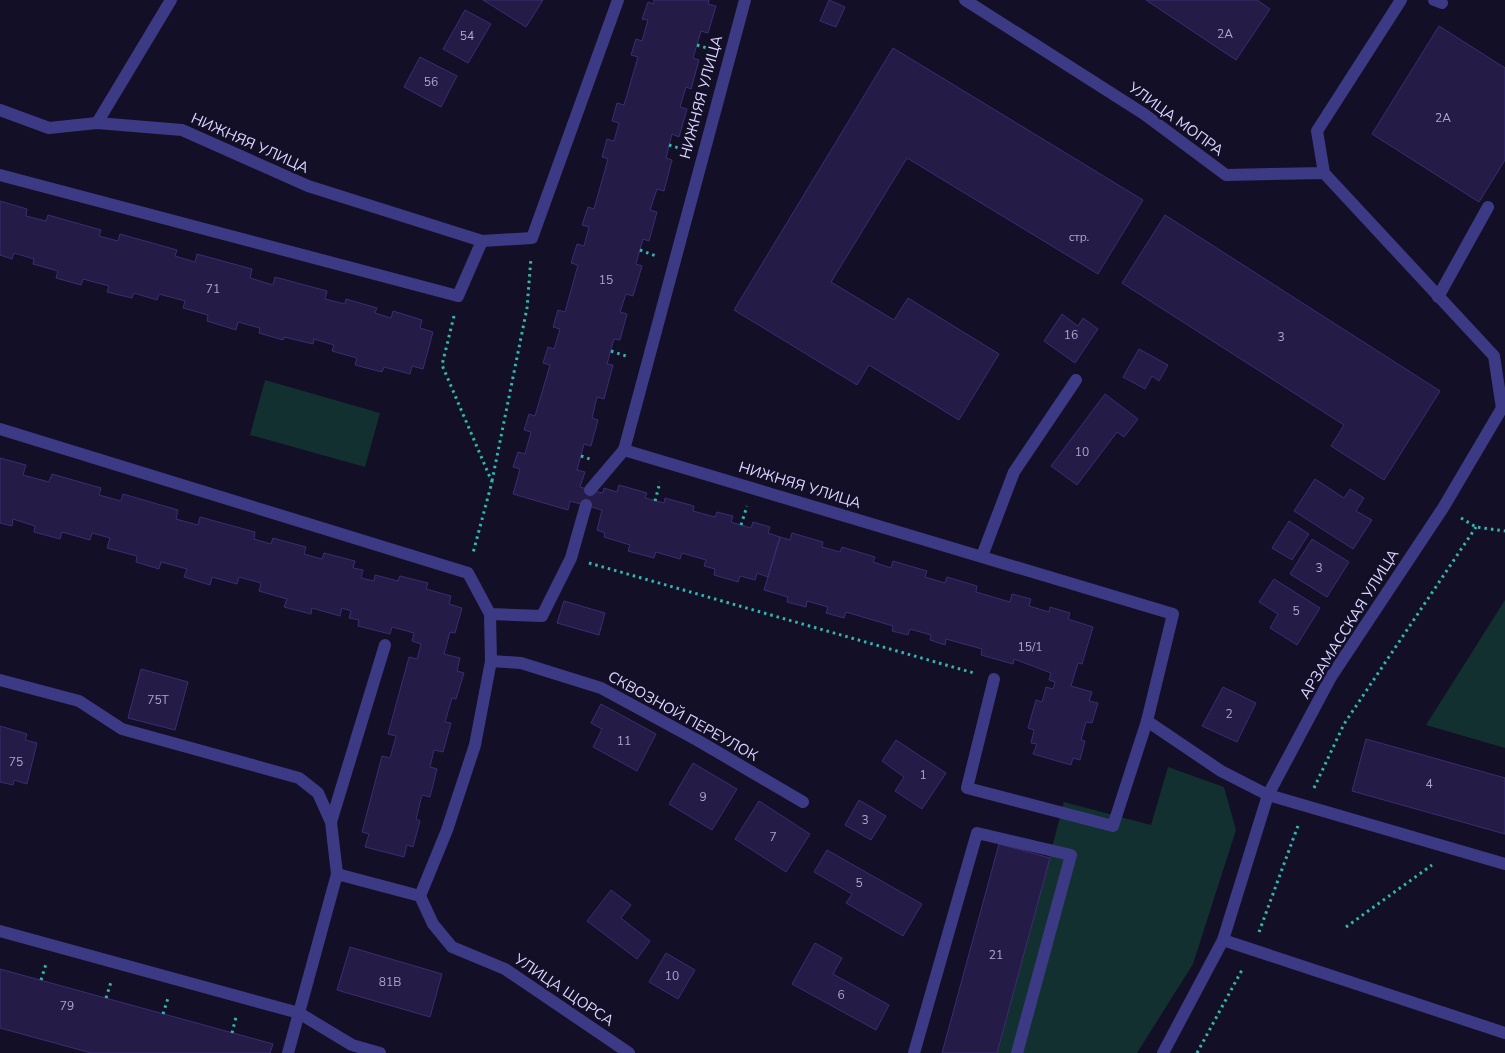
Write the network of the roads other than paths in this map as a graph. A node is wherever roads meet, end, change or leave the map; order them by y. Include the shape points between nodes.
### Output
1 (171, 0) edge
2 (618, 0) edge
3 (745, 0) edge
4 (965, 0) edge
5 (1401, 0) edge
6 (0, 110) edge
7 (97, 123) junction
8 (1324, 173) junction
9 (0, 175) edge
10 (1488, 208) dead end
11 (482, 241) junction
12 (1438, 296) junction
13 (1076, 380) dead end
14 (0, 428) edge
15 (624, 450) junction
16 (590, 490) dead end
17 (586, 505) dead end
18 (982, 556) junction
19 (490, 614) junction
20 (385, 645) dead end
21 (491, 661) junction
22 (994, 679) road end
23 (0, 680) edge
24 (1147, 720) junction
25 (1268, 795) junction
26 (803, 802) dead end
27 (331, 822) junction
28 (1505, 864) edge
29 (337, 874) junction
30 (420, 896) junction
31 (0, 931) edge
32 (1223, 940) junction
33 (299, 1013) junction
34 (1505, 1034) edge
35 (288, 1053) edge
36 (380, 1053) edge
37 (629, 1053) edge
38 (914, 1053) edge
39 (1017, 1053) edge
40 (1163, 1053) edge

1 - 7 street
2 - 11 street via 532,238
3 - 15 street, НИЖНЯЯ УЛИЦА
4 - 8 street, УЛИЦА МОПРА via 1144,114 1226,175
5 - 8 street via 1316,131
6 - 7 street, НИЖНЯЯ УЛИЦА via 49,128
7 - 11 street, НИЖНЯЯ УЛИЦА via 182,130 308,186
8 - 12 street
9 - 11 street via 458,296
10 - 12 street
12 - 25 street, АРЗАМАССКАЯ УЛИЦА via 1494,356 1502,408 1443,508 1331,677
13 - 18 street via 1014,472
14 - 19 street via 468,573
15 - 16 street
15 - 18 street, НИЖНЯЯ УЛИЦА
17 - 19 street via 571,558 542,616
18 - 24 street, НИЖНЯЯ УЛИЦА via 1173,614
19 - 21 street
20 - 27 street
21 - 26 street, СКВОЗНОЙ ПЕРЕУЛОК via 521,663 601,688
21 - 30 street via 475,746 447,830
22 - 24 street via 967,788 1113,826
23 - 27 street via 78,701 122,729 299,778 318,793
24 - 25 street via 1222,771
25 - 28 street
25 - 32 street, АРЗАМАССКАЯ УЛИЦА
27 - 29 street
29 - 30 street
29 - 33 street
30 - 37 street, УЛИЦА ЩОРСА via 433,924 452,948 505,969
31 - 33 street
32 - 34 street
32 - 40 street, АРЗАМАССКАЯ УЛИЦА
33 - 35 street
33 - 36 street via 352,1045
38 - 39 street via 977,833 1070,855

